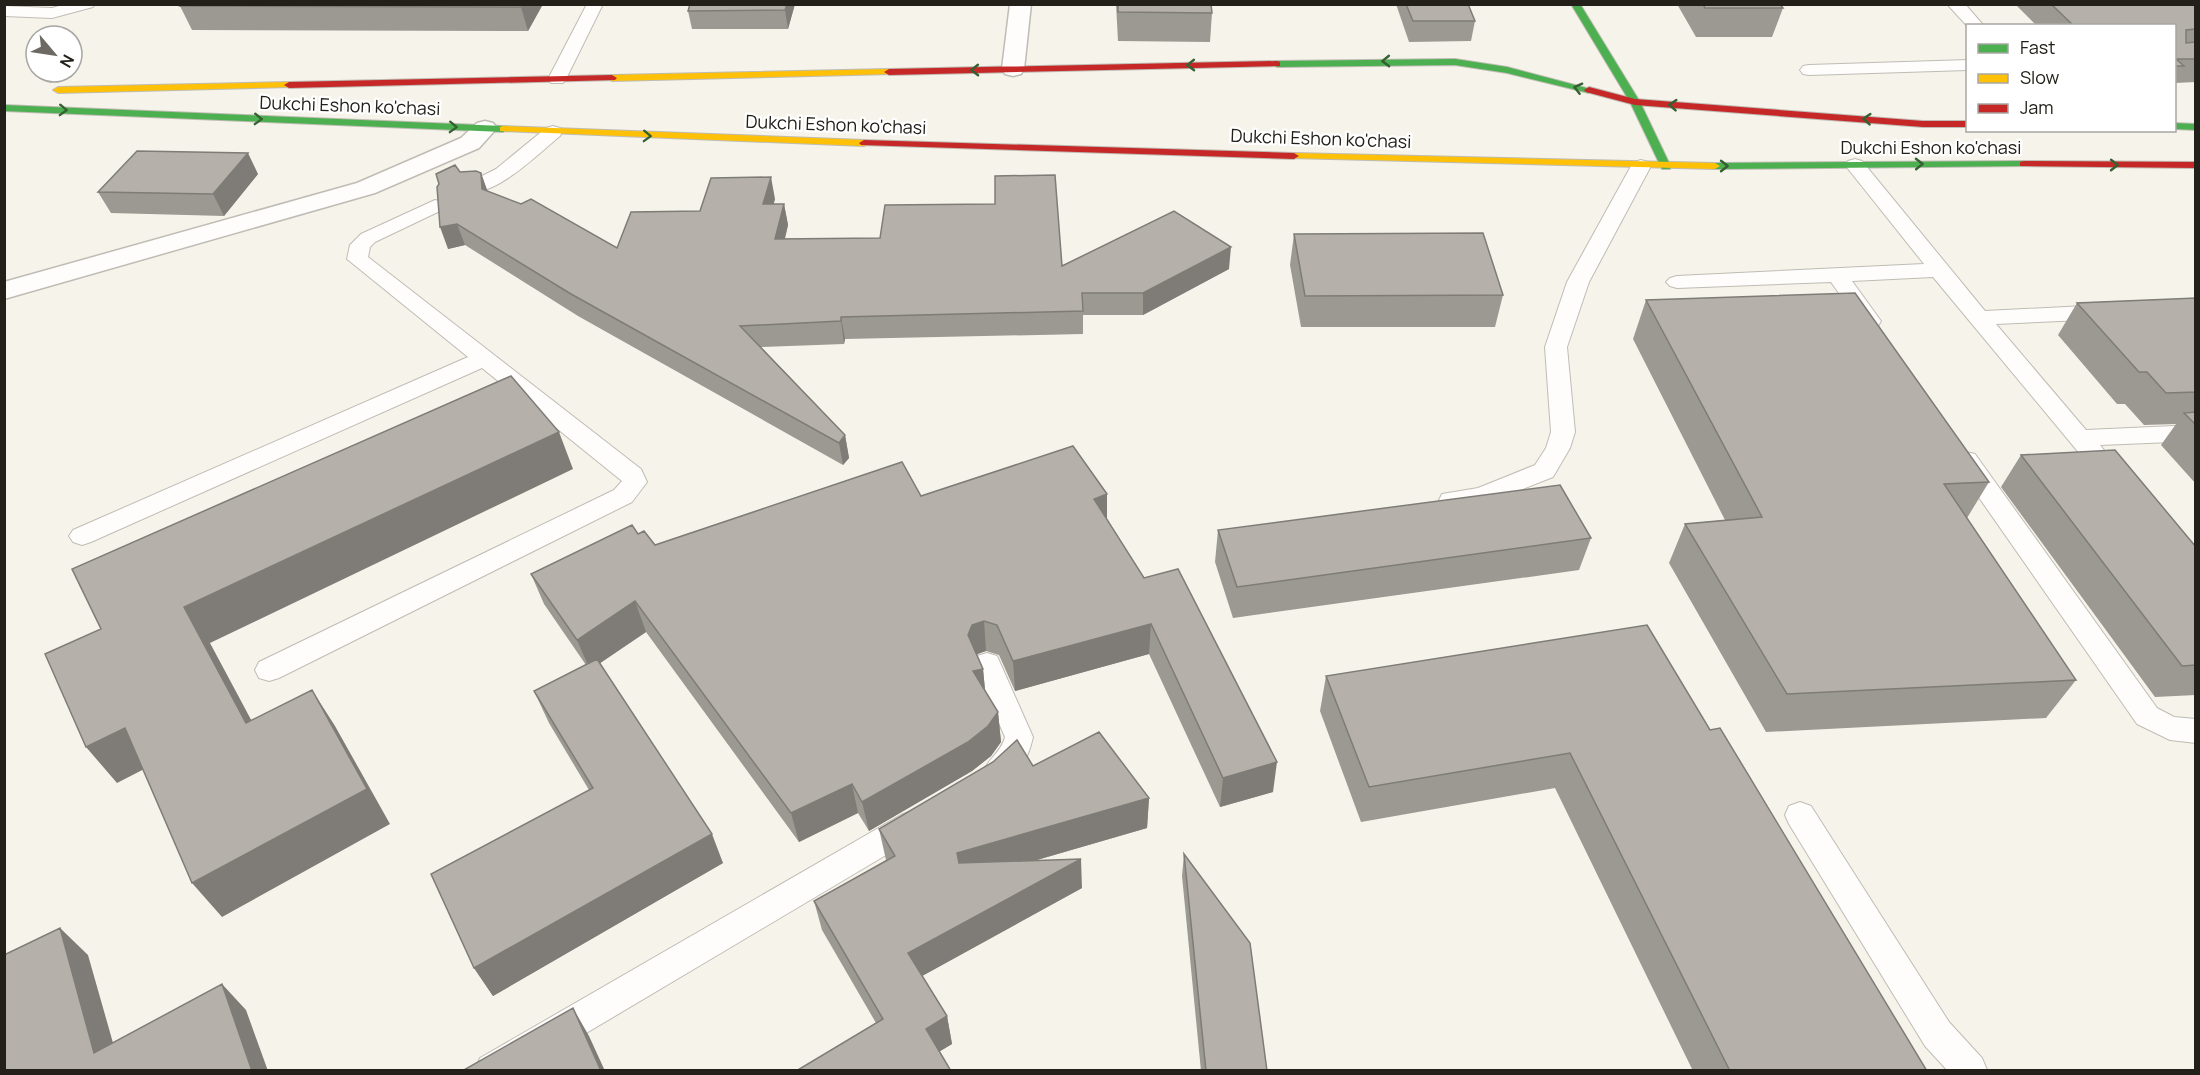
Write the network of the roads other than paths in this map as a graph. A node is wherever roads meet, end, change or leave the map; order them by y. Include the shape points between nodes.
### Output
1 (87, 4) edge
2 (595, 4) edge
3 (1021, 4) edge
4 (1575, 4) edge
5 (1955, 4) edge
6 (4, 11) edge
7 (1974, 24) edge
8 (1966, 65) edge
9 (1013, 69) junction
10 (1809, 70) dead end
11 (557, 79) junction
12 (40, 90) dead end
13 (1635, 102) junction
14 (4, 108) edge
15 (1966, 124) edge
16 (2176, 126) edge
17 (2196, 127) edge
18 (485, 128) junction
19 (553, 132) junction
20 (1855, 165) junction
21 (2196, 165) edge
22 (1641, 166) junction
23 (1666, 166) junction
24 (475, 187) edge
25 (435, 206) edge
26 (1939, 270) junction
27 (1837, 274) junction
28 (1677, 282) dead end
29 (4, 291) edge
30 (2127, 311) edge
31 (1979, 318) junction
32 (1884, 342) edge
33 (486, 358) junction
34 (2196, 432) edge
35 (1951, 438) edge
36 (2080, 438) junction
37 (2126, 493) edge
38 (1424, 504) edge
39 (82, 536) dead end
40 (987, 664) dead end
41 (270, 670) dead end
42 (2196, 731) edge
43 (974, 788) edge
44 (933, 812) edge
45 (1800, 815) dead end
46 (492, 1071) edge
47 (1970, 1071) edge

1 - 6 lane via 52,13
2 - 11 lane
3 - 9 street
4 - 13 main road
5 - 7 lane
8 - 10 lane
9 -> 11 main road, Dukchi Eshon ko'chasi
13 -> 9 main road, Dukchi Eshon ko'chasi via 1507,70 1455,62
11 - 12 main road, Dukchi Eshon ko'chasi
15 -> 13 main road, Dukchi Eshon ko'chasi
13 - 23 main road
14 -> 18 main road, Dukchi Eshon ko'chasi
16 - 17 main road
18 - 19 main road, Dukchi Eshon ko'chasi
18 - 29 street via 470,143 366,188
19 -> 22 main road, Dukchi Eshon ko'chasi
19 - 24 lane via 503,173
20 -> 21 main road, Dukchi Eshon ko'chasi
23 -> 20 main road, Dukchi Eshon ko'chasi
20 - 26 lane
22 - 23 main road, Dukchi Eshon ko'chasi
22 - 38 lane via 1578,282 1556,347 1563,432 1544,471 1482,496
25 - 33 lane via 368,238 360,245 357,259
26 - 27 lane
26 - 31 lane
27 - 28 lane
27 - 32 lane
30 - 31 lane
31 - 36 lane
33 - 39 lane
33 - 41 lane via 632,475 635,482 631,488 623,496
34 - 36 lane
35 - 42 lane via 2146,716 2163,727
36 - 37 lane
40 - 43 lane via 1019,737 1015,754
44 - 46 lane
45 - 47 lane via 1937,1034

